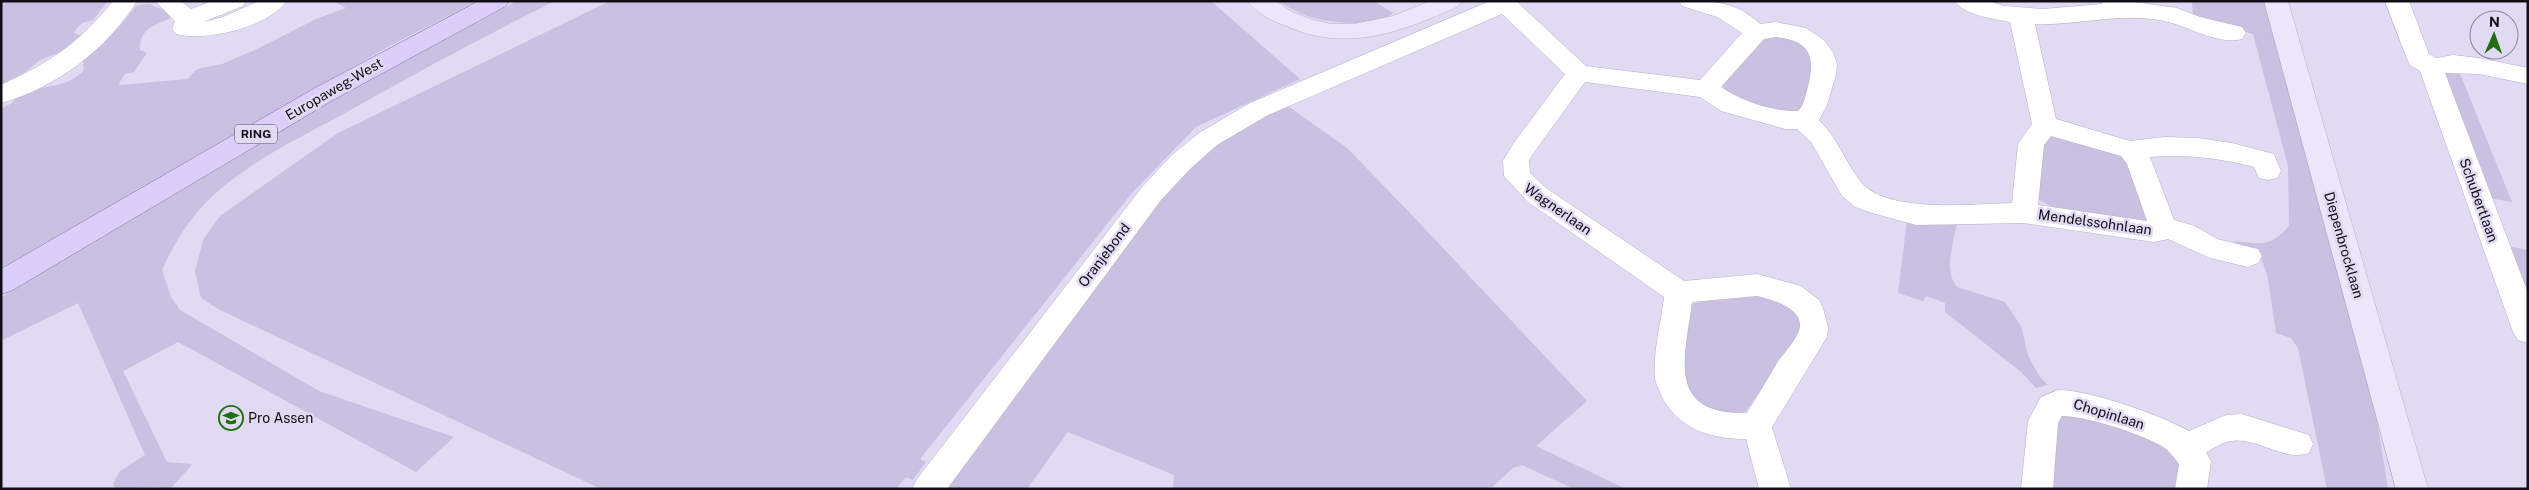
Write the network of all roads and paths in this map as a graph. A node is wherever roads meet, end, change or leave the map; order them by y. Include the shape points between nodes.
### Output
1 (126, 1) edge
2 (166, 1) edge
3 (235, 1) edge
4 (275, 1) edge
5 (498, 1) edge
6 (1259, 1) edge
7 (1451, 1) edge
8 (1690, 1) edge
9 (1966, 1) edge
10 (2276, 1) edge
11 (2397, 1) edge
12 (1503, 3) edge
13 (2116, 5) edge
14 (2179, 9) edge
15 (2021, 16) junction
16 (188, 19) junction
17 (1409, 20) junction
18 (2234, 32) dead end
19 (1756, 33) junction
20 (1427, 37) junction
21 (2433, 68) junction
22 (1579, 73) junction
23 (2528, 76) edge
24 (1706, 89) junction
25 (1, 95) edge
26 (1803, 120) junction
27 (2045, 125) junction
28 (2130, 150) junction
29 (2268, 171) dead end
30 (2024, 213) junction
31 (2163, 227) junction
32 (2248, 256) dead end
33 (7, 281) edge
34 (1679, 292) junction
35 (2528, 332) edge
36 (1756, 426) junction
37 (2298, 444) dead end
38 (2186, 447) junction
39 (928, 489) edge
40 (1775, 489) edge
41 (2037, 489) edge
42 (2191, 489) edge
43 (2412, 489) edge

1 - 25 street via 105,27 70,57 51,71
2 - 16 street
3 - 16 street
4 - 16 street via 254,14 207,29 191,32 184,29
5 - 33 main road, Europaweg-West / RING via 324,94
6 - 17 street via 1294,23 1331,32 1380,29
7 - 17 street
8 - 19 street via 1730,14
9 - 15 street
10 - 43 street, Diepenbrocklaan
11 - 21 street via 2419,59
12 - 20 street, Oranjebond
12 - 22 street
13 - 14 street
13 - 15 street via 2055,18
14 - 18 street
15 - 27 street
17 - 20 street
19 - 24 street
19 - 26 street via 1772,28 1790,32 1812,43 1822,53 1825,67 1814,110
20 - 39 street, Oranjebond via 1321,71 1229,125 1181,162 1147,200
21 - 23 street via 2439,64 2455,63
21 - 35 street, Schubertlaan
22 - 24 street
22 - 34 street, Wagnerlaan via 1522,150 1516,161 1516,176 1533,192
24 - 26 street via 1730,105 1785,120
26 - 30 street, Mendelssohnlaan via 1820,136 1851,189 1864,200 1916,215
27 - 28 street
27 - 30 street, Mendelssohnlaan via 2031,144
28 - 29 street via 2210,148 2232,151 2265,161
28 - 31 street, Mendelssohnlaan via 2139,160
30 - 31 street, Mendelssohnlaan via 2154,232
31 - 32 street, Mendelssohnlaan via 2185,233 2210,248
34 - 36 street via 1670,368 1674,392 1682,405 1705,422
34 - 36 street via 1758,286 1791,294 1809,308 1814,327 1812,337
36 - 40 street via 1764,443
37 - 38 street via 2242,427 2226,428
38 - 41 street, Chopinlaan via 2162,431 2087,405 2058,403 2052,406 2043,421
38 - 42 street via 2195,461

